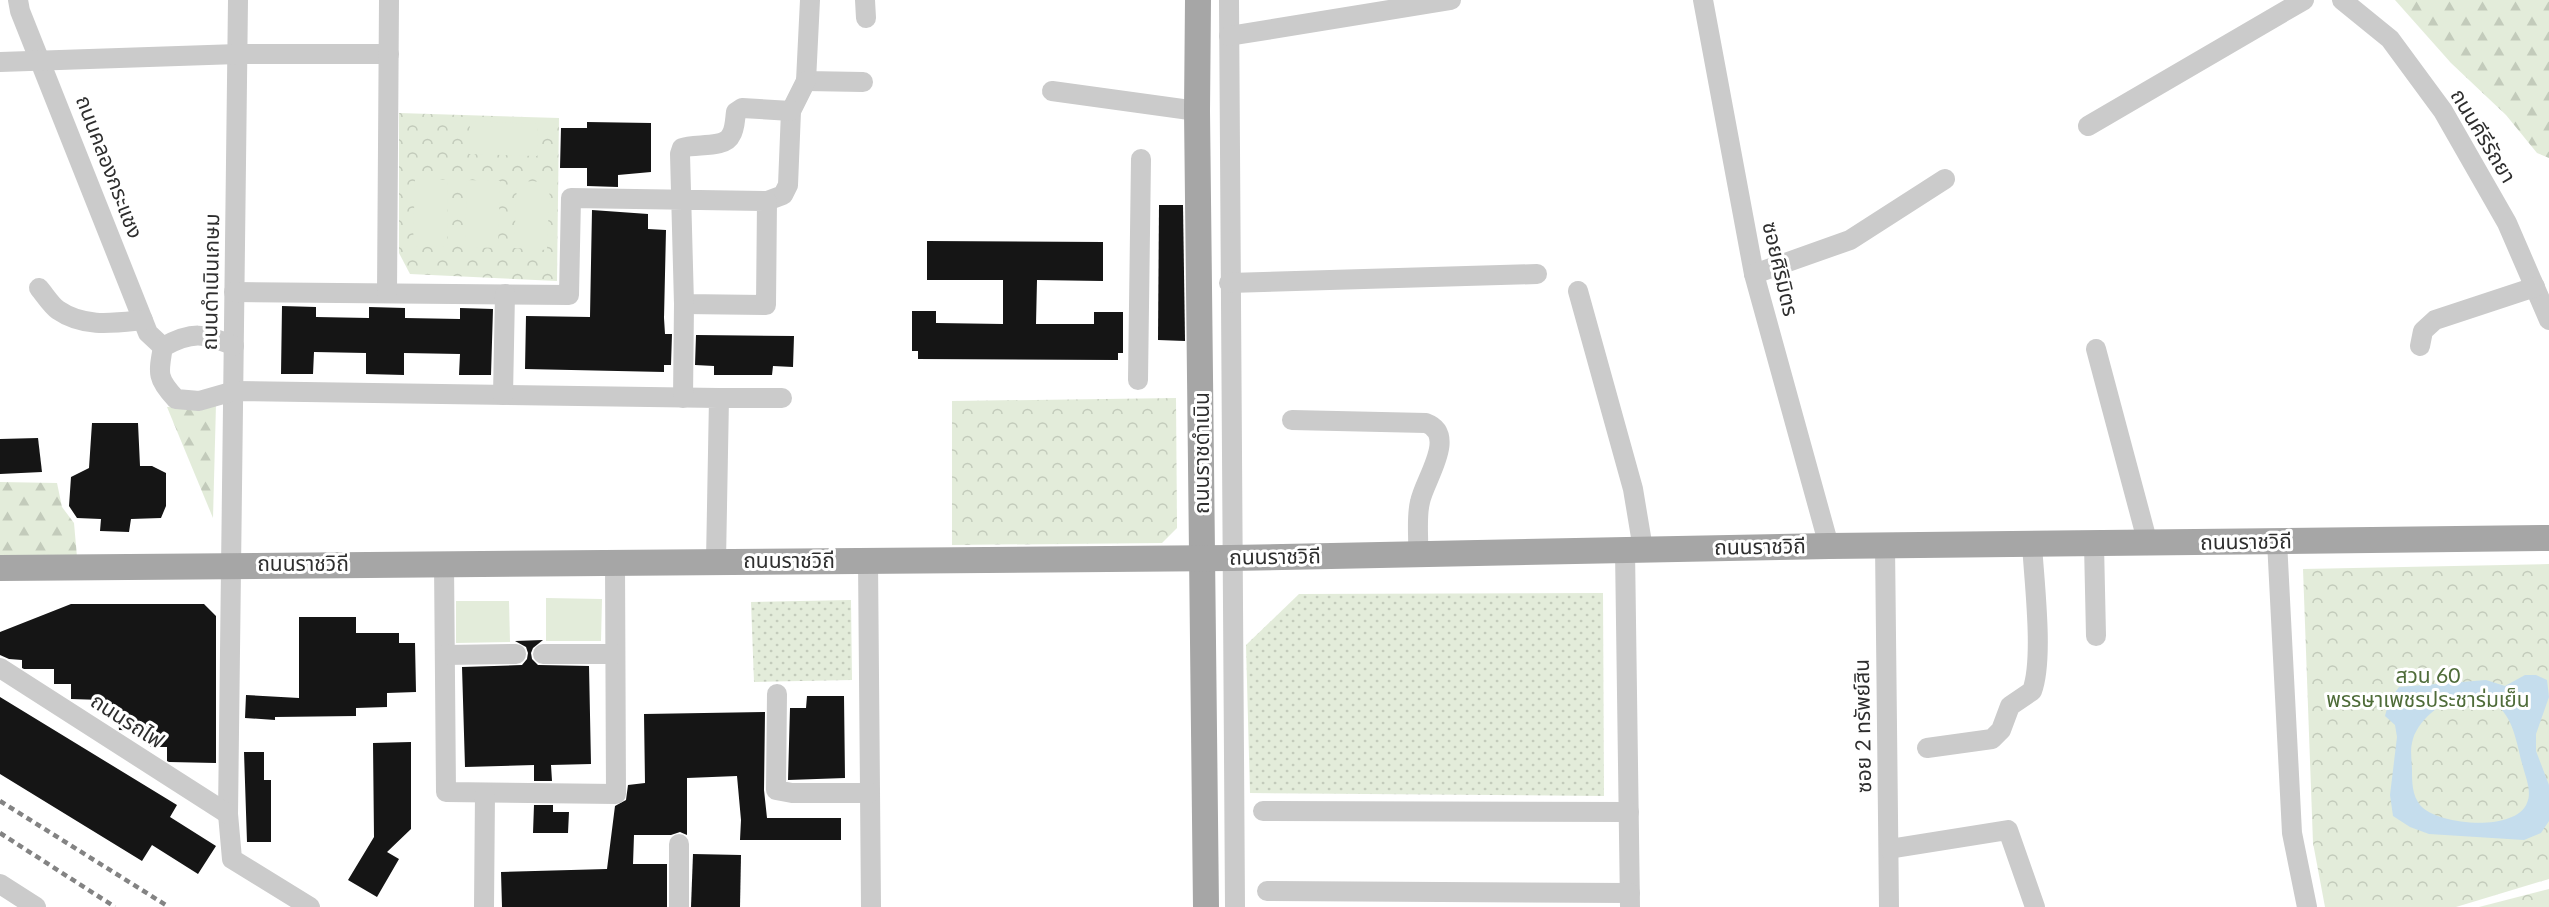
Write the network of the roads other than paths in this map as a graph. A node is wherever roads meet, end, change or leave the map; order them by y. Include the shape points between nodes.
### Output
1 (18, 0) edge
2 (238, 0) edge
3 (389, 0) edge
4 (810, 0) edge
5 (1198, 0) edge
6 (1228, 0) edge
7 (1451, 0) edge
8 (1703, 0) edge
9 (2304, 0) edge
10 (2342, 0) edge
11 (1229, 36) junction
12 (238, 54) junction
13 (389, 54) junction
14 (0, 62) edge
15 (41, 62) junction
16 (806, 81) junction
17 (863, 82) dead end
18 (1052, 91) dead end
19 (791, 111) junction
20 (1197, 111) junction
21 (2088, 126) dead end
22 (1141, 159) dead end
23 (1945, 179) dead end
24 (680, 199) junction
25 (767, 201) junction
26 (1537, 274) dead end
27 (1754, 274) junction
28 (1229, 284) junction
29 (2535, 287) junction
30 (39, 288) dead end
31 (1578, 291) dead end
32 (234, 292) junction
33 (387, 293) junction
34 (505, 294) junction
35 (684, 303) junction
36 (1199, 305) junction
37 (1229, 305) junction
38 (143, 320) junction
39 (2549, 320) edge
40 (234, 346) junction
41 (2420, 346) dead end
42 (163, 347) junction
43 (2096, 349) dead end
44 (1138, 380) dead end
45 (234, 391) junction
46 (503, 395) junction
47 (683, 398) junction
48 (719, 398) junction
49 (782, 398) dead end
50 (1292, 420) dead end
51 (2549, 538) edge
52 (2277, 541) junction
53 (2032, 544) junction
54 (2094, 544) junction
55 (2148, 544) junction
56 (1885, 545) junction
57 (1829, 546) junction
58 (1634, 549) junction
59 (1418, 554) junction
60 (1202, 557) junction
61 (1231, 558) junction
62 (868, 560) junction
63 (716, 561) junction
64 (615, 562) junction
65 (444, 563) junction
66 (231, 564) junction
67 (0, 568) edge
68 (2096, 636) dead end
69 (516, 654) dead end
70 (543, 654) dead end
71 (615, 654) junction
72 (445, 656) junction
73 (0, 668) edge
74 (777, 694) dead end
75 (1927, 748) dead end
76 (485, 793) junction
77 (870, 794) junction
78 (1263, 811) dead end
79 (1629, 812) junction
80 (228, 814) junction
81 (1206, 819) junction
82 (1234, 819) junction
83 (679, 844) dead end
84 (1889, 849) junction
85 (0, 884) edge
86 (1267, 891) dead end
87 (1630, 900) edge
88 (36, 907) edge
89 (310, 907) edge
90 (484, 907) edge
91 (679, 907) edge
92 (871, 907) edge
93 (1206, 907) edge
94 (1234, 907) edge
95 (1889, 907) edge
96 (2035, 907) edge
97 (2307, 907) edge

1 - 15 street, ถนนคลองกระแชง
2 - 12 street, ถนนดำเนินเกษม
3 - 13 street
4 - 16 street
5 - 20 main road, ถนนราชดำเนิน
6 - 11 street
7 - 11 street
8 - 27 street, ซอยศิริมิตร
9 - 21 street
10 - 29 street, ถนนคีรีรัถยา via 2390,39 2443,111 2507,223
11 - 28 street
12 - 13 street
12 - 15 street
12 - 32 street, ถนนดำเนินเกษม
13 - 33 street
14 - 15 street
15 - 38 street, ถนนคลองกระแชง
16 - 17 street
16 - 19 street
18 - 20 street
19 - 24 street via 742,108 736,112 729,139 682,148
19 - 25 street via 788,185 783,195
20 - 36 main road, ถนนราชดำเนิน
22 - 44 street
23 - 27 street via 1850,240
24 - 25 street
24 - 34 street via 571,198 569,296
24 - 35 street
25 - 35 street via 766,305
26 - 28 street
27 - 57 street, ซอยศิริมิตร
28 - 37 street
29 - 39 street, ถนนคีรีรัถยา
29 - 41 street via 2435,320 2423,331
30 - 38 street via 57,310 81,321 105,324
31 - 58 street via 1633,489
32 - 33 street
32 - 40 street, ถนนดำเนินเกษม
33 - 34 street
34 - 46 street
35 - 47 street
36 - 37 street
36 - 60 main road, ถนนราชดำเนิน
37 - 61 street
38 - 42 street, ถนนคลองกระแชง via 148,333
40 - 42 street via 208,335 183,336
40 - 45 street, ถนนดำเนินเกษม
42 - 45 street via 159,367 162,384 176,399 199,401
43 - 55 street
45 - 46 street
45 - 66 street, ถนนดำเนินเกษม
46 - 47 street
47 - 48 street
48 - 49 street
48 - 63 street
50 - 59 street via 1434,426 1440,440 1432,474 1419,503
51 - 52 main road, ถนนราชวิถี
52 - 55 main road, ถนนราชวิถี
52 - 97 street via 2292,833
53 - 54 main road, ถนนราชวิถี
53 - 56 main road, ถนนราชวิถี
53 - 75 street via 2037,636 2032,691 2010,706 2001,730 1992,739
54 - 55 main road, ถนนราชวิถี
54 - 68 street
56 - 57 main road, ถนนราชวิถี
56 - 84 street, ซอย 2 ทรัพย์สิน
57 - 58 main road, ถนนราชวิถี
58 - 59 main road, ถนนราชวิถี
58 - 79 street
59 - 61 main road, ถนนราชวิถี
60 - 61 main road, ถนนราชวิถี
60 - 62 main road, ถนนราชวิถี
60 - 81 main road, ถนนราชดำเนิน
61 - 82 street
62 - 63 main road, ถนนราชวิถี
62 - 77 street
63 - 64 main road, ถนนราชวิถี
64 - 65 main road, ถนนราชวิถี
64 - 71 street
65 - 66 main road, ถนนราชวิถี
65 - 72 street
66 - 67 main road, ถนนราชวิถี
66 - 80 street
69 - 72 street
70 - 71 street
71 - 76 street via 616,794
72 - 76 street via 446,792
73 - 80 street, ถนนรถไฟ
74 - 77 street via 776,790
76 - 90 street
77 - 92 street
78 - 79 street
79 - 87 street
80 - 89 street via 232,859
81 - 82 street
81 - 93 main road, ถนนราชดำเนิน
82 - 94 street
83 - 91 street
84 - 95 street, ซอย 2 ทรัพย์สิน
84 - 96 street via 2008,830
85 - 88 street
86 - 87 street

